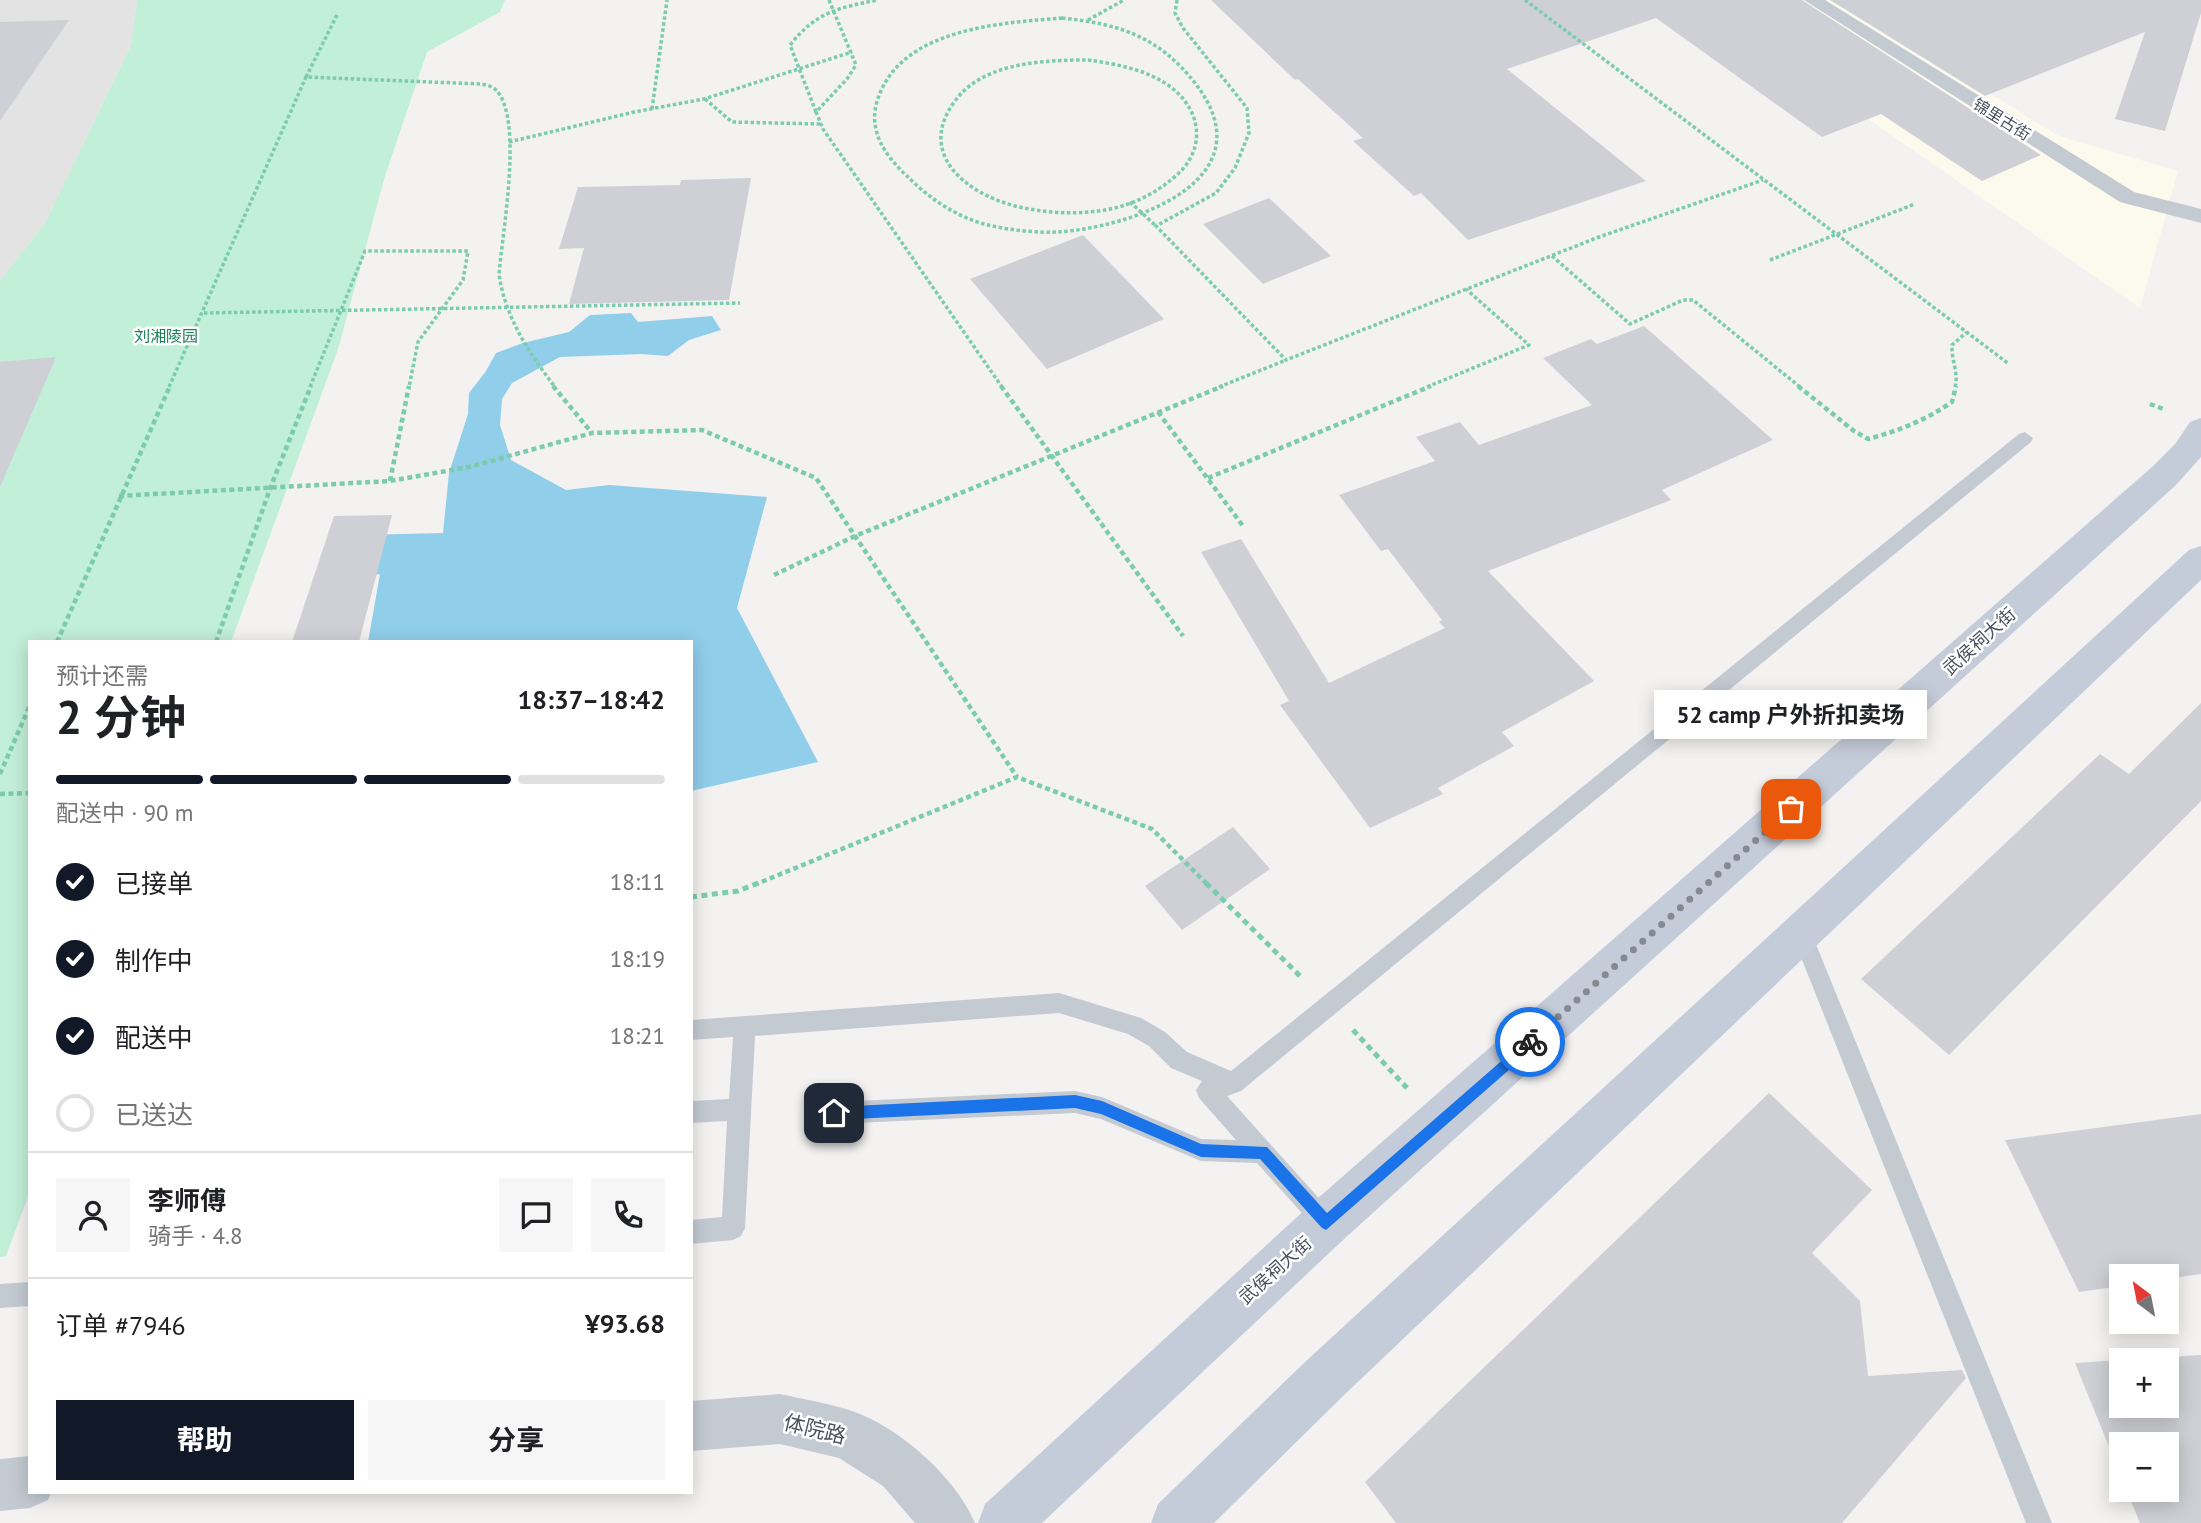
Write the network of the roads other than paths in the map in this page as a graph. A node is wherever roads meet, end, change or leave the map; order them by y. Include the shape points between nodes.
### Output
1 (1813, 0) edge
2 (2201, 216) edge
3 (2201, 429) edge
4 (2025, 438) dead end
5 (2201, 559) edge
6 (1801, 932) junction
7 (745, 1026) junction
8 (693, 1030) edge
9 (1233, 1083) junction
10 (739, 1109) junction
11 (693, 1112) edge
12 (834, 1113) dead end
13 (1263, 1152) junction
14 (1326, 1223) junction
15 (693, 1232) edge
16 (28, 1294) edge
17 (0, 1296) edge
18 (693, 1426) edge
19 (28, 1482) edge
20 (0, 1485) edge
21 (949, 1523) edge
22 (1004, 1523) edge
23 (1177, 1523) edge
24 (2039, 1523) edge

1 - 2 street, 锦里古街 via 2127,197
3 - 14 main road, 武侯祠大街 via 2164,477
4 - 9 lane
5 - 6 main road
6 - 23 main road
6 - 24 lane
7 - 8 lane
7 - 9 lane via 1059,1003 1133,1025 1179,1060
7 - 10 lane
9 - 13 lane via 1207,1090
10 - 11 lane
10 - 15 lane via 733,1228
12 - 13 lane via 1075,1102 1102,1108 1201,1150
13 - 14 lane
14 - 22 main road, 武侯祠大街
16 - 17 lane
18 - 21 street, 体院路 via 780,1419 849,1435 901,1468
19 - 20 street

